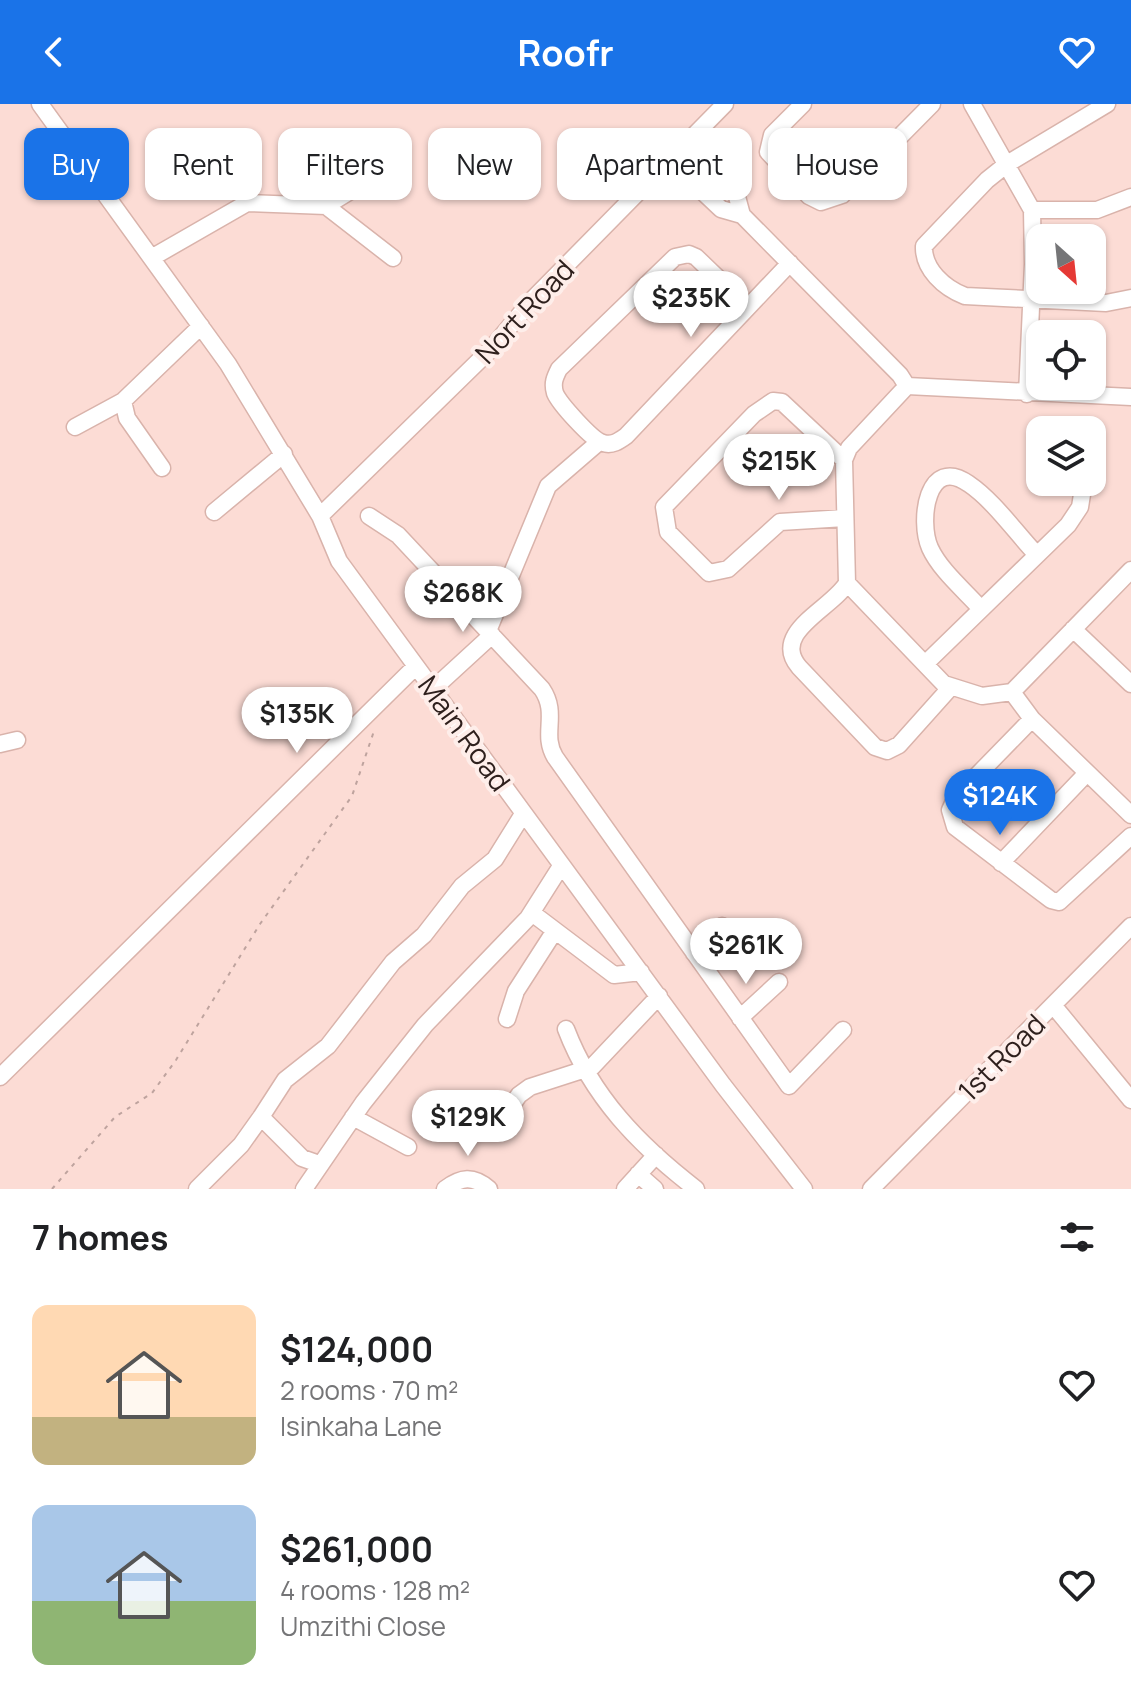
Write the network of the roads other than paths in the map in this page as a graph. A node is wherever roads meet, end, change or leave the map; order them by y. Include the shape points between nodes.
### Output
1 (40, 104) edge
2 (725, 104) edge
3 (803, 104) edge
4 (932, 104) edge
5 (972, 104) edge
6 (1107, 104) edge
7 (701, 128) edge
8 (1007, 164) junction
9 (1131, 197) edge
10 (336, 200) edge
11 (630, 200) edge
12 (711, 200) edge
13 (739, 200) edge
14 (326, 206) junction
15 (1032, 210) junction
16 (742, 215) junction
17 (1032, 224) edge
18 (153, 257) junction
19 (393, 258) dead end
20 (790, 263) junction
21 (1131, 298) edge
22 (1026, 300) edge
23 (1106, 303) edge
24 (748, 307) junction
25 (201, 326) junction
26 (907, 386) junction
27 (1026, 394) edge
28 (1106, 396) edge
29 (1131, 397) edge
30 (123, 401) junction
31 (75, 427) dead end
32 (599, 442) junction
33 (284, 454) junction
34 (844, 460) junction
35 (162, 468) dead end
36 (1080, 496) edge
37 (214, 512) dead end
38 (320, 516) junction
39 (369, 516) dead end
40 (845, 518) junction
41 (1037, 555) junction
42 (1131, 570) edge
43 (847, 583) junction
44 (981, 609) junction
45 (1073, 629) junction
46 (490, 633) junction
47 (925, 664) junction
48 (416, 666) junction
49 (1131, 684) edge
50 (950, 688) junction
51 (432, 690) junction
52 (1012, 692) junction
53 (1032, 719) junction
54 (17, 740) dead end
55 (0, 744) edge
56 (1087, 773) junction
57 (523, 814) junction
58 (1131, 815) edge
59 (1131, 836) edge
60 (1001, 863) junction
61 (561, 866) junction
62 (532, 913) junction
63 (722, 926) dead end
64 (1131, 926) edge
65 (554, 932) junction
66 (694, 953) junction
67 (641, 972) junction
68 (779, 982) dead end
69 (659, 996) junction
70 (1053, 1005) junction
71 (740, 1018) junction
72 (507, 1019) dead end
73 (566, 1029) dead end
74 (843, 1030) dead end
75 (585, 1069) junction
76 (0, 1077) edge
77 (1131, 1100) edge
78 (261, 1117) junction
79 (353, 1117) junction
80 (503, 1118) dead end
81 (408, 1147) dead end
82 (656, 1155) junction
83 (318, 1168) junction
84 (638, 1174) junction
85 (197, 1189) edge
86 (304, 1189) edge
87 (324, 1189) edge
88 (445, 1189) edge
89 (489, 1189) edge
90 (625, 1189) edge
91 (655, 1189) edge
92 (696, 1189) edge
93 (804, 1189) edge
94 (871, 1189) edge

1 - 18 street, Main Road
2 - 7 street, Nort Road
3 - 4 street via 772,135 768,152 821,202 842,195
5 - 8 street
6 - 8 street
8 - 15 street
8 - 22 street via 934,235 923,253 931,271 954,292
9 - 15 street via 1097,210
10 - 14 street
11 - 38 street, Nort Road via 491,349
12 - 16 street
13 - 16 street
14 - 18 street via 247,203
14 - 19 street
15 - 17 street
16 - 20 street
18 - 25 street, Main Road
20 - 24 street
20 - 26 street
21 - 23 street
24 - 32 street via 626,436 612,444
24 - 32 street via 696,257 667,261 554,379 558,397
25 - 30 street
25 - 33 street, Main Road
26 - 27 street
26 - 34 street
28 - 29 street
30 - 31 street
30 - 35 street via 127,418
32 - 46 street via 548,486
33 - 37 street
33 - 38 street, Main Road
34 - 40 street
34 - 40 street via 782,402 765,403 664,507 664,521 668,532 709,573 728,569 780,522
36 - 41 street via 1074,516
38 - 48 street, Main Road via 339,561
39 - 46 street via 398,535
40 - 43 street
41 - 44 street
41 - 44 street via 970,484 947,478 934,483 927,493 928,545
42 - 45 street
43 - 47 street
43 - 50 street via 798,631 791,652 875,747 887,751 899,745
44 - 47 street
45 - 49 street
45 - 52 street
46 - 51 street
46 - 66 street via 549,699 551,751
47 - 50 street
48 - 51 street, Main Road
48 - 76 street
50 - 52 street via 982,696
51 - 57 street, Main Road
52 - 53 street
53 - 56 street
53 - 60 street via 956,797 950,810 955,827
54 - 55 street
56 - 58 street
56 - 60 street
57 - 61 street, Main Road
57 - 78 street via 495,859 462,886 424,935 393,962 328,1046 285,1080
59 - 60 street via 1059,902
61 - 62 street
61 - 67 street, Main Road
62 - 65 street
62 - 79 street via 425,1025
63 - 66 street
64 - 70 street, 1st Road
65 - 67 street via 614,975
65 - 72 street via 516,991
66 - 71 street
67 - 69 street, Main Road
68 - 71 street
69 - 75 street via 602,1059
69 - 93 street, Main Road
70 - 77 street
70 - 94 street, 1st Road
71 - 74 street via 789,1086
73 - 75 street
75 - 80 street via 530,1087
75 - 82 street via 611,1112
78 - 83 street
78 - 85 street
79 - 81 street
79 - 83 street
82 - 84 street
82 - 92 street
83 - 86 street
83 - 87 street
84 - 90 street
84 - 91 street
88 - 89 street via 467,1178

